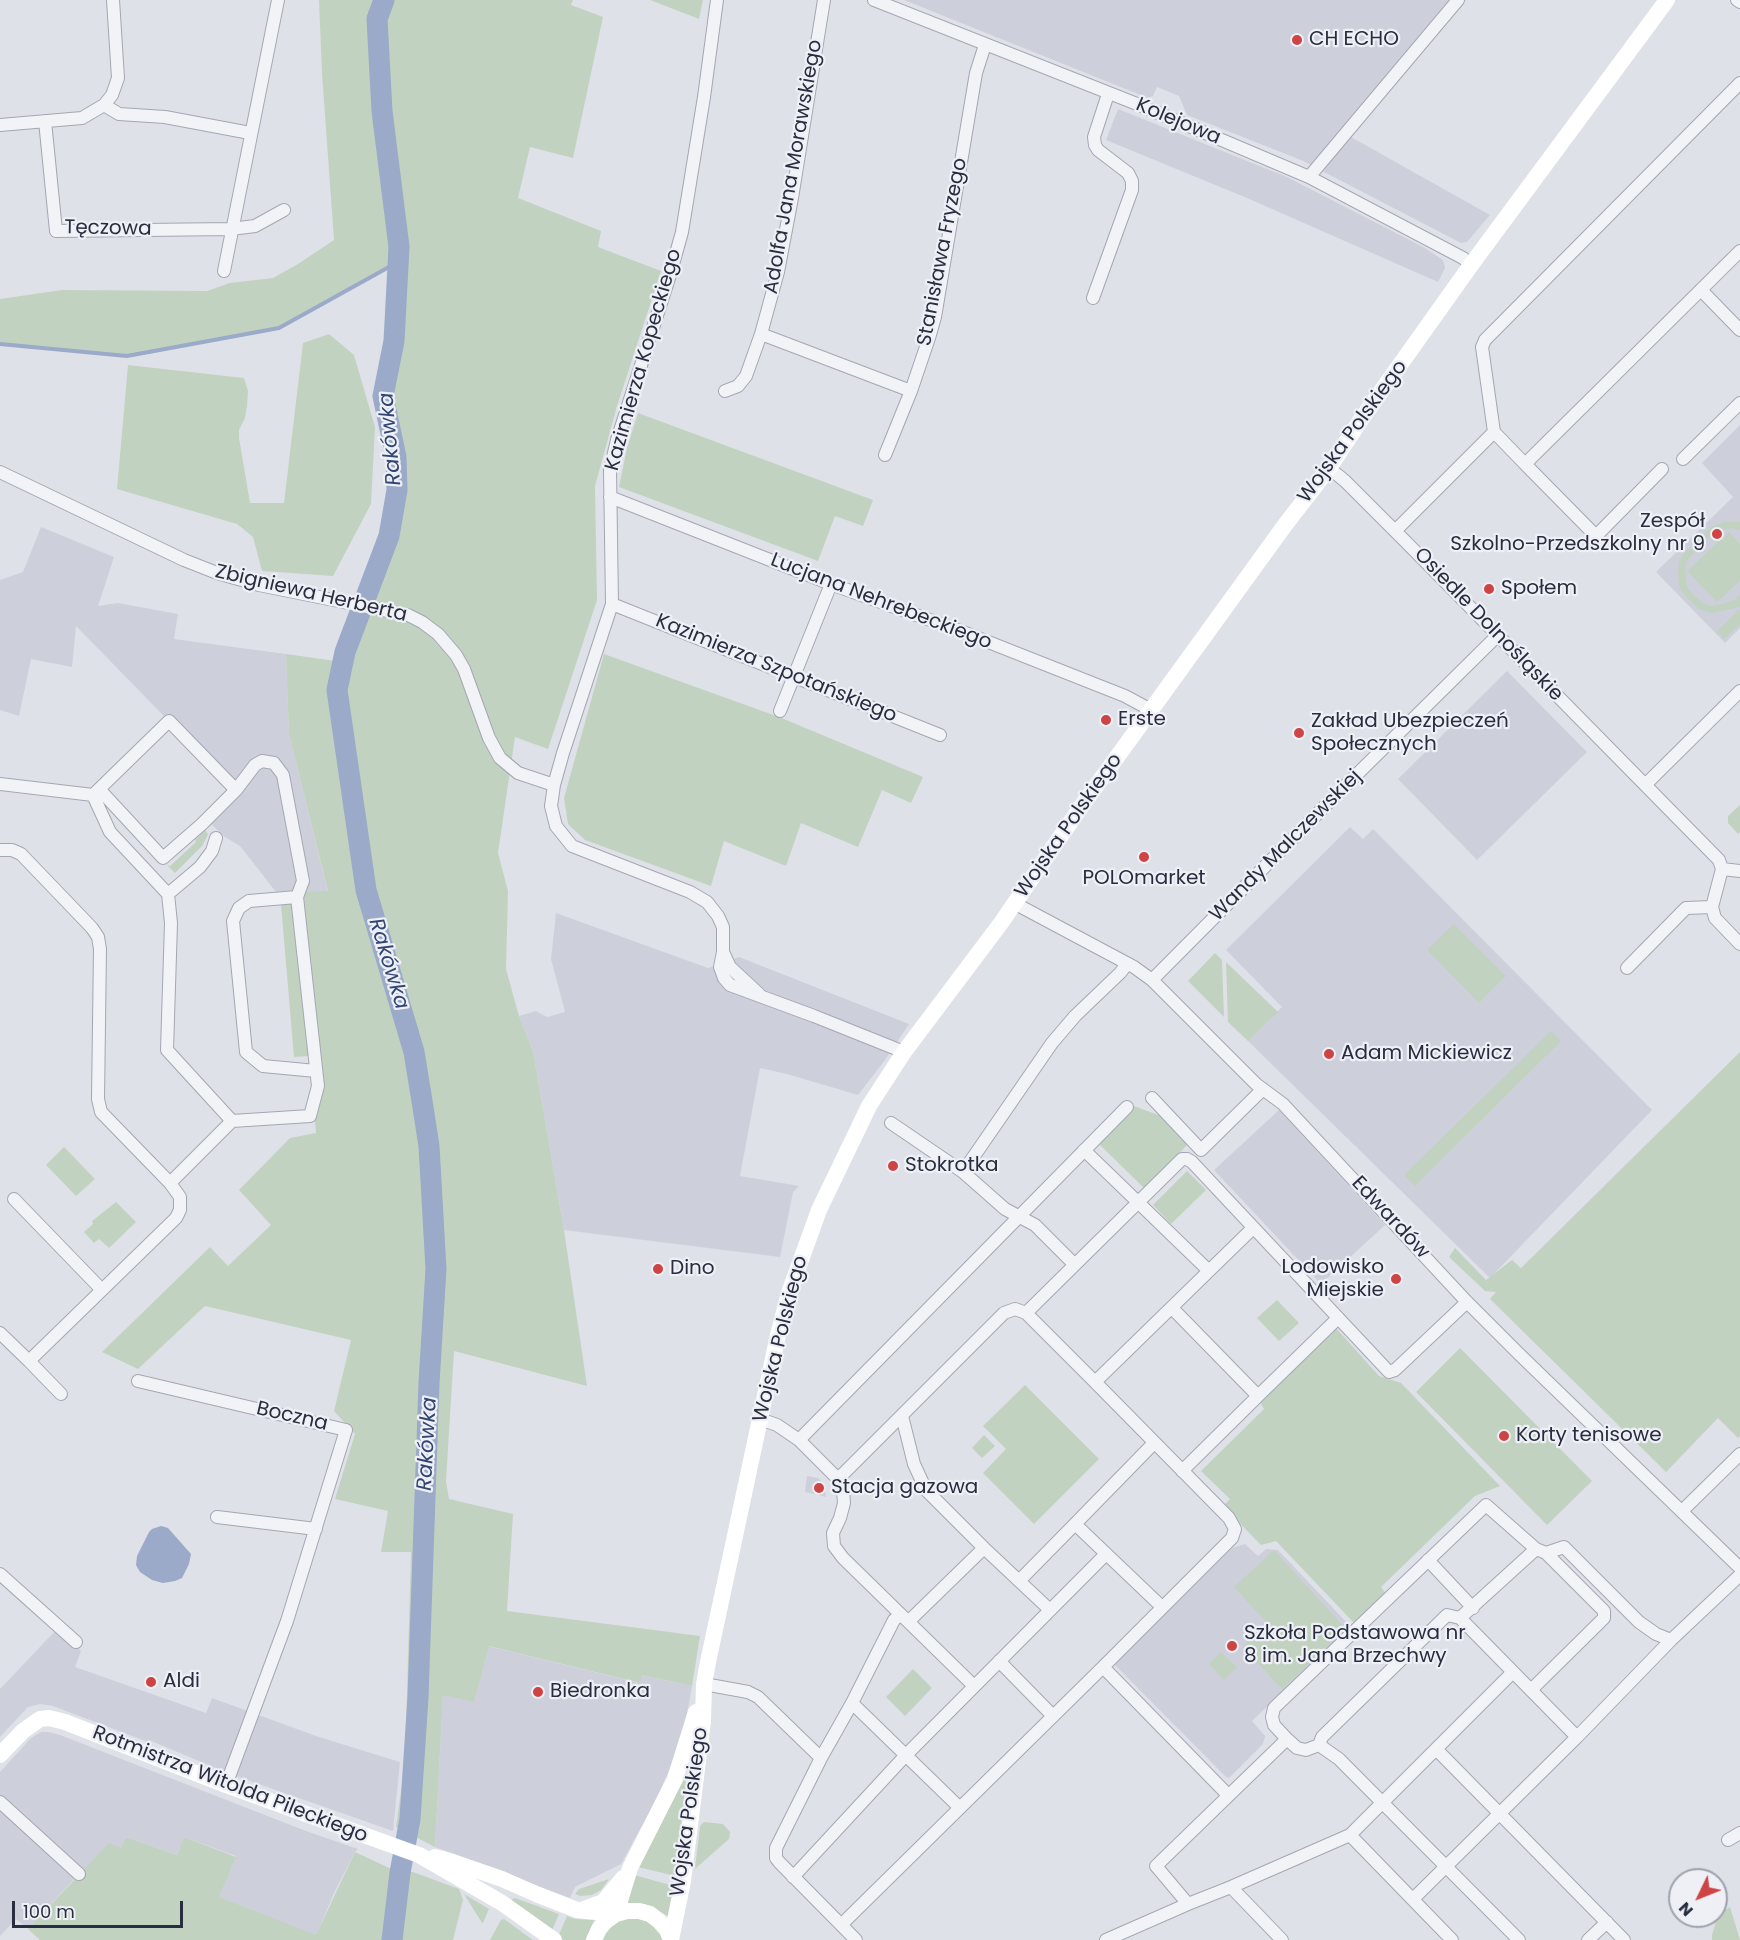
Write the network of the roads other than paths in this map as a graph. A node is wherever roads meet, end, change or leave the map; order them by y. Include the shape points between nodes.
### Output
1 (113, 0) edge
2 (278, 0) edge
3 (717, 0) edge
4 (824, 0) edge
5 (874, 0) edge
6 (1458, 0) edge
7 (1667, 0) edge
8 (985, 45) junction
9 (1740, 83) edge
10 (1108, 94) junction
11 (104, 105) junction
12 (45, 121) junction
13 (0, 125) edge
14 (250, 134) junction
15 (1310, 177) junction
16 (284, 210) dead end
17 (231, 230) junction
18 (1740, 251) edge
19 (1472, 265) junction
20 (224, 271) dead end
21 (1701, 290) junction
22 (1093, 298) dead end
23 (1740, 330) edge
24 (761, 334) junction
25 (725, 391) dead end
26 (910, 391) junction
27 (1740, 403) edge
28 (1494, 432) junction
29 (885, 455) dead end
30 (1683, 459) dead end
31 (1525, 464) junction
32 (1329, 468) junction
33 (1662, 469) dead end
34 (0, 472) edge
35 (609, 497) junction
36 (1395, 531) junction
37 (831, 584) junction
38 (612, 604) junction
39 (1498, 635) junction
40 (795, 676) junction
41 (1740, 691) edge
42 (1151, 710) junction
43 (780, 711) dead end
44 (940, 735) dead end
45 (0, 784) edge
46 (554, 785) junction
47 (1645, 785) junction
48 (236, 790) junction
49 (97, 792) junction
50 (216, 838) dead end
51 (0, 850) edge
52 (1722, 869) junction
53 (1740, 871) edge
54 (168, 894) junction
55 (297, 897) junction
56 (1014, 903) junction
57 (1712, 907) junction
58 (1740, 944) edge
59 (1127, 964) junction
60 (1627, 968) dead end
61 (1152, 980) junction
62 (904, 1052) junction
63 (316, 1071) junction
64 (1263, 1089) junction
65 (1152, 1098) dead end
66 (1127, 1107) dead end
67 (232, 1121) junction
68 (891, 1123) dead end
69 (1084, 1150) junction
70 (963, 1172) junction
71 (170, 1183) junction
72 (14, 1199) dead end
73 (1138, 1201) junction
74 (1018, 1216) junction
75 (1253, 1228) junction
76 (1074, 1264) junction
77 (1208, 1270) junction
78 (102, 1290) junction
79 (1467, 1302) junction
80 (1172, 1308) junction
81 (1026, 1313) junction
82 (1338, 1318) junction
83 (0, 1333) edge
84 (29, 1361) junction
85 (138, 1381) dead end
86 (1095, 1382) junction
87 (61, 1395) dead end
88 (1258, 1396) junction
89 (902, 1416) junction
90 (760, 1419) junction
91 (799, 1440) junction
92 (1154, 1443) junction
93 (1740, 1454) edge
94 (1182, 1471) junction
95 (838, 1479) junction
96 (1682, 1511) junction
97 (217, 1517) dead end
98 (1075, 1524) junction
99 (316, 1529) junction
100 (984, 1548) junction
101 (1541, 1551) junction
102 (1106, 1554) junction
103 (1428, 1560) junction
104 (1740, 1568) edge
105 (0, 1574) edge
106 (1740, 1575) edge
107 (1019, 1581) junction
108 (1162, 1607) junction
109 (1473, 1608) junction
110 (1050, 1610) junction
111 (904, 1618) junction
112 (1460, 1618) junction
113 (1671, 1640) junction
114 (76, 1642) dead end
115 (999, 1661) junction
116 (1103, 1667) junction
117 (1513, 1672) junction
118 (704, 1684) junction
119 (974, 1686) junction
120 (1531, 1690) junction
121 (852, 1704) junction
122 (1053, 1716) junction
123 (1577, 1737) junction
124 (1287, 1739) junction
125 (1319, 1745) junction
126 (1436, 1749) junction
127 (0, 1755) edge
128 (906, 1755) junction
129 (821, 1758) junction
130 (226, 1785) junction
131 (1228, 1795) junction
132 (0, 1802) edge
133 (1381, 1803) junction
134 (960, 1808) junction
135 (1500, 1814) junction
136 (1740, 1833) edge
137 (1350, 1835) junction
138 (1728, 1840) dead end
139 (419, 1855) junction
140 (1446, 1867) junction
141 (630, 1868) junction
142 (79, 1874) dead end
143 (793, 1877) junction
144 (1232, 1887) junction
145 (1413, 1899) junction
146 (1188, 1904) junction
147 (577, 1910) junction
148 (616, 1914) junction
149 (1607, 1922) junction
150 (841, 1925) junction
151 (554, 1940) edge
152 (594, 1940) edge
153 (671, 1940) edge
154 (856, 1940) edge
155 (1106, 1940) edge
156 (1282, 1940) edge
157 (1451, 1940) edge
158 (1519, 1940) edge
159 (1588, 1940) edge
160 (1624, 1940) edge

1 - 11 street via 118,78
2 - 14 street
3 - 35 street, Kazimierza Kopeckiego via 682,232 617,440
4 - 24 street, Adolfa Jana Morawskiego via 786,231
5 - 8 street, Kolejowa
6 - 15 street
7 - 19 street, Wojska Polskiego
8 - 10 street, Kolejowa
8 - 26 street, Stanisława Fryzego via 976,73 935,317
9 - 28 street via 1485,340 1482,347
10 - 15 street, Kolejowa
10 - 22 street via 1095,145 1128,173 1132,190
11 - 12 street via 82,118
11 - 14 street via 119,114 165,117
12 - 13 street
12 - 17 street, Tęczowa via 56,231
14 - 17 street
15 - 19 street, Kolejowa
16 - 17 street, Tęczowa via 255,226
17 - 20 street
18 - 21 street
19 - 32 street, Wojska Polskiego
21 - 23 street
21 - 31 street
24 - 25 street, Adolfa Jana Morawskiego via 746,376 738,386
24 - 26 street
26 - 29 street, Stanisława Fryzego
27 - 30 street
28 - 31 street
28 - 36 street
31 - 33 street via 1596,536
32 - 36 street, Osiedle Dolnośląskie
32 - 42 street, Wojska Polskiego
34 - 46 street, Zbigniewa Herberta via 217,573 412,617 438,634 456,655 500,758 518,773
35 - 37 street, Lucjana Nehrebeckiego
35 - 38 street, Kazimierza Kopeckiego
36 - 39 street, Osiedle Dolnośląskie
37 - 40 street
37 - 42 street, Lucjana Nehrebeckiego via 1055,668
38 - 40 street, Kazimierza Szpotańskiego
38 - 46 street, Kazimierza Kopeckiego
39 - 47 street, Osiedle Dolnośląskie
39 - 61 street, Wandy Malczewskiej
40 - 43 street
40 - 44 street, Kazimierza Szpotańskiego
41 - 47 street
42 - 56 street, Wojska Polskiego
45 - 49 street
46 - 62 street, Kazimierza Kopeckiego via 553,819 566,840 582,852 700,897 713,908 723,927 723,952 730,967 761,996
47 - 52 street, Osiedle Dolnośląskie via 1719,860
48 - 49 street via 164,858
48 - 49 street via 169,721
48 - 55 street via 262,761 274,763 283,776 303,881
49 - 54 street via 110,832
50 - 54 street via 200,867
51 - 71 street via 21,854 98,937 99,1107
52 - 53 street
52 - 57 street
54 - 67 street via 168,1050
55 - 63 street
55 - 63 street via 249,901 239,908 233,921 246,1052 263,1066
56 - 59 street, Edwardów
56 - 62 street, Wojska Polskiego
57 - 58 street via 1715,918
57 - 60 street via 1686,908
59 - 61 street, Edwardów
59 - 70 street via 1052,1043
61 - 64 street, Edwardów
62 - 90 street, Wojska Polskiego via 869,1106 819,1210 789,1293
63 - 67 street via 318,1086 310,1116
64 - 65 street via 1201,1150
64 - 79 street, Edwardów via 1283,1104
66 - 69 street
67 - 71 street
68 - 70 street
69 - 73 street
69 - 74 street
70 - 74 street
71 - 78 street via 181,1201 176,1218
72 - 78 street
73 - 75 street via 1179,1160 1187,1159
73 - 76 street
73 - 77 street
74 - 76 street via 1035,1225
74 - 91 street
75 - 77 street
75 - 82 street
76 - 81 street
77 - 80 street
78 - 84 street
79 - 82 street via 1389,1372
79 - 96 street, Edwardów
80 - 86 street
80 - 88 street
81 - 86 street
81 - 89 street via 1012,1309 1004,1313
82 - 88 street
83 - 84 street
84 - 87 street
85 - 99 street, Boczna via 346,1430
86 - 92 street
88 - 94 street
89 - 95 street
89 - 100 street via 914,1464 926,1490
90 - 91 street
90 - 118 street, Wojska Polskiego
91 - 95 street
92 - 94 street
92 - 98 street
93 - 96 street
94 - 108 street via 1235,1529 1232,1538
95 - 111 street via 844,1503 833,1533 834,1546
96 - 104 street, Edwardów
97 - 99 street
98 - 102 street
98 - 107 street
99 - 130 street, Boczna via 287,1621
100 - 107 street
100 - 111 street
101 - 103 street via 1486,1505
101 - 109 street
101 - 113 street via 1564,1547 1640,1622
101 - 120 street via 1604,1611 1604,1618
102 - 108 street
102 - 110 street
103 - 109 street
103 - 124 street via 1274,1708 1275,1725
105 - 114 street
106 - 113 street
107 - 110 street
108 - 116 street
109 - 112 street
110 - 115 street
111 - 119 street
111 - 121 street via 894,1620
112 - 117 street
112 - 125 street via 1447,1614 1322,1737
113 - 123 street
115 - 119 street
115 - 122 street
116 - 122 street
116 - 131 street
117 - 120 street
117 - 126 street
118 - 129 street via 758,1697
118 - 141 street, Wojska Polskiego via 675,1779
118 - 153 street, Wojska Polskiego via 703,1721
119 - 128 street
120 - 123 street
121 - 128 street
121 - 129 street
122 - 134 street
123 - 135 street
124 - 125 street via 1306,1750
124 - 131 street
125 - 133 street via 1339,1759
126 - 133 street
126 - 135 street
127 - 130 street, Rotmistrza Witolda Pileckiego via 22,1731 40,1719 49,1718
128 - 134 street
128 - 143 street
129 - 143 street via 776,1848 776,1858
130 - 139 street, Rotmistrza Witolda Pileckiego
131 - 146 street via 1156,1866
132 - 142 street
133 - 137 street
133 - 140 street
134 - 150 street
135 - 140 street
135 - 149 street
136 - 138 street
137 - 144 street
137 - 145 street
139 - 147 street, Rotmistrza Witolda Pileckiego via 502,1879
139 - 151 street, Rotmistrza Witolda Pileckiego via 502,1903
140 - 145 street
140 - 158 street
141 - 147 street via 603,1902
141 - 148 street, Wojska Polskiego
143 - 150 street
144 - 146 street
144 - 156 street
145 - 157 street
146 - 155 street
147 - 148 street, Rotmistrza Witolda Pileckiego
148 - 152 street via 599,1929
148 - 153 street, Rotmistrza Witolda Pileckiego via 650,1914 667,1930
149 - 159 street
149 - 160 street
150 - 154 street

